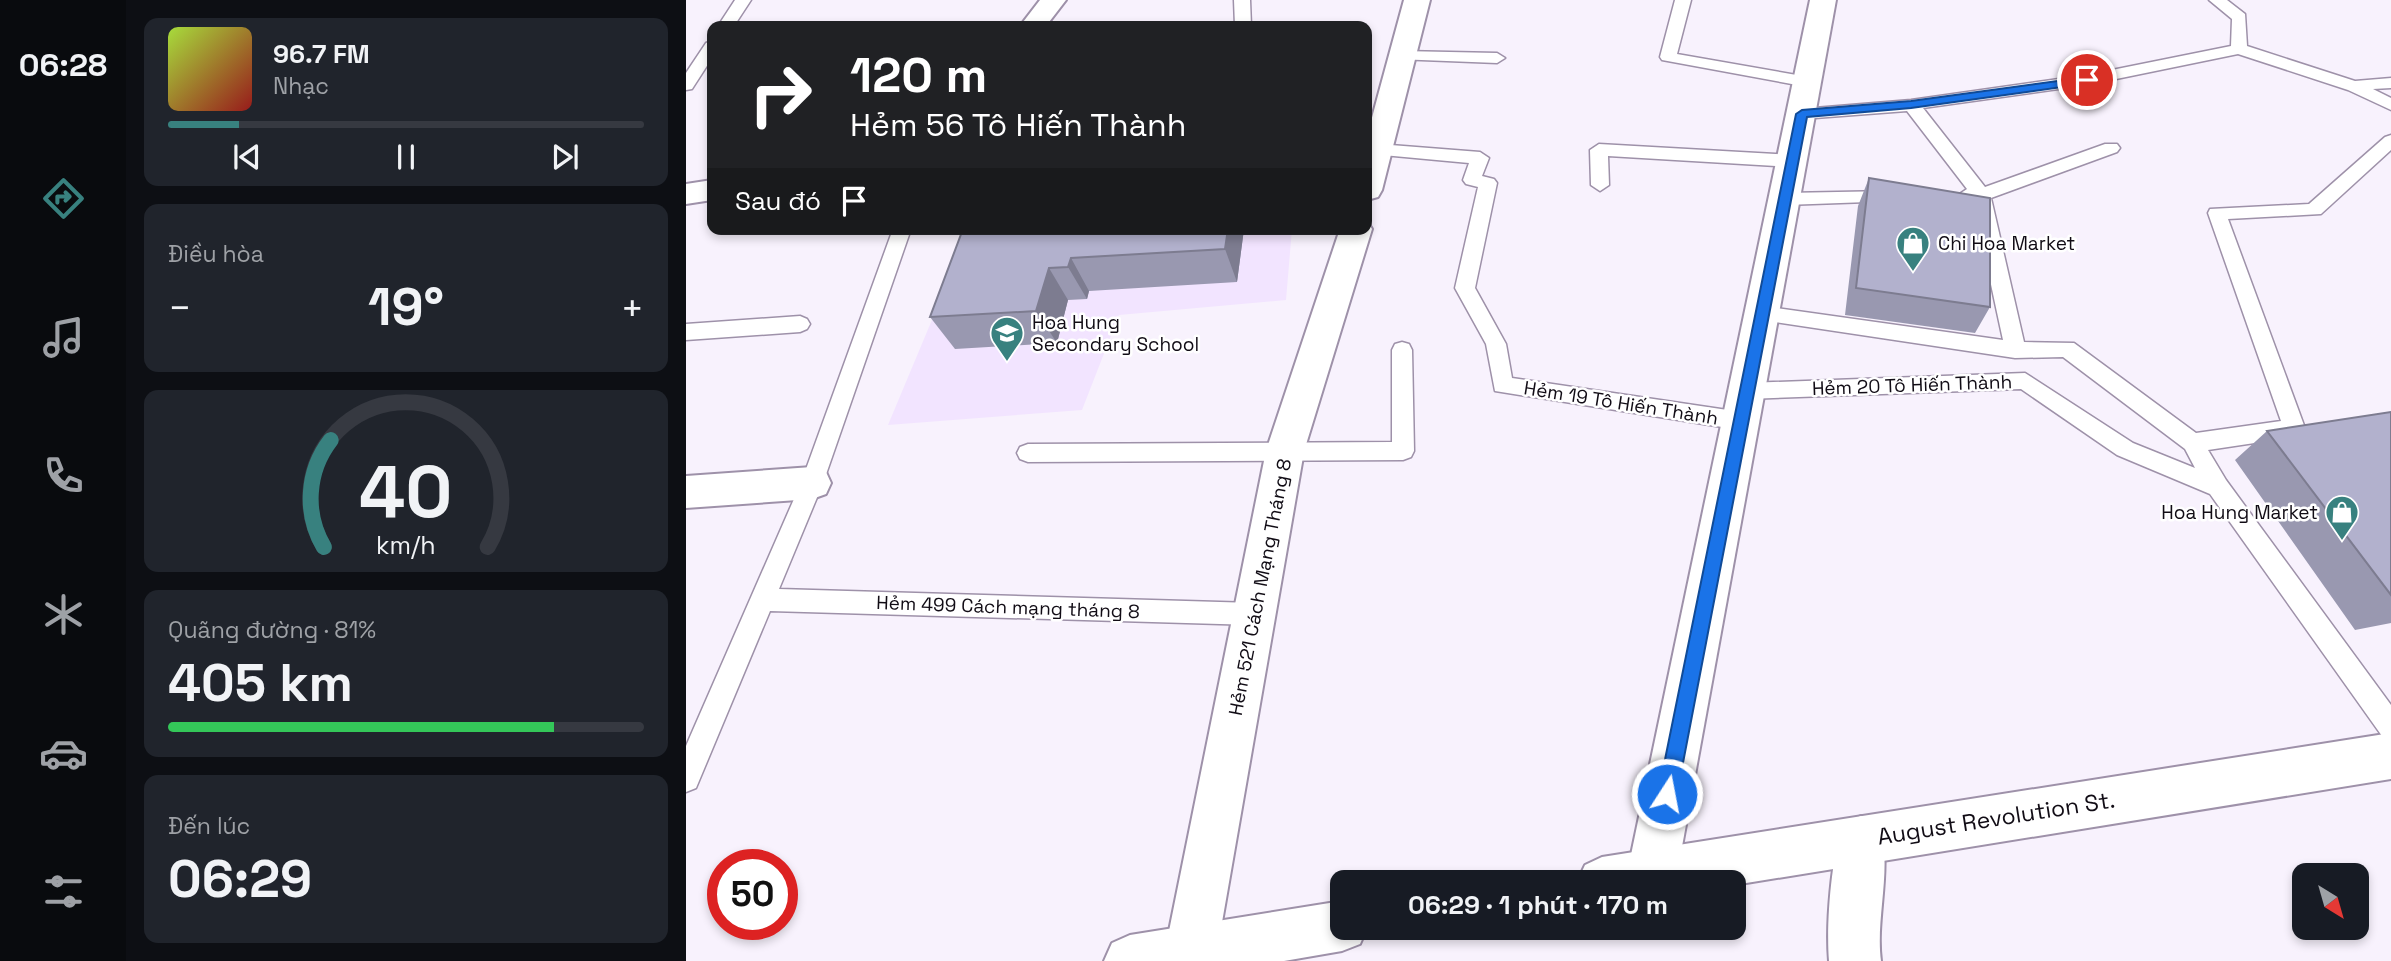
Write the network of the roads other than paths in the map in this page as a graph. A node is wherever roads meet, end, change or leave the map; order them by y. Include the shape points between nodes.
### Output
1 (743, 0) edge
2 (1053, 0) edge
3 (1242, 0) edge
4 (1417, 0) edge
5 (1683, 0) edge
6 (1823, 0) edge
7 (2217, 0) edge
8 (729, 21) edge
9 (1037, 21) edge
10 (1243, 21) edge
11 (2239, 49) junction
12 (707, 54) edge
13 (1402, 56) junction
14 (1497, 58) dead end
15 (2391, 83) edge
16 (686, 85) edge
17 (2354, 86) junction
18 (1805, 98) junction
19 (1911, 105) junction
20 (2391, 105) edge
21 (2391, 141) edge
22 (2111, 148) dead end
23 (1378, 150) junction
24 (1793, 161) junction
25 (1372, 172) edge
26 (1600, 185) dead end
27 (707, 191) edge
28 (686, 194) edge
29 (1981, 195) junction
30 (1953, 196) edge
31 (1911, 197) edge
32 (1785, 199) junction
33 (900, 235) edge
34 (1354, 235) edge
35 (1762, 313) junction
36 (800, 324) dead end
37 (686, 332) edge
38 (1402, 350) dead end
39 (2015, 350) junction
40 (1744, 406) junction
41 (2322, 425) edge
42 (2294, 428) junction
43 (2193, 443) junction
44 (1285, 452) junction
45 (1028, 453) dead end
46 (812, 483) junction
47 (2218, 487) junction
48 (686, 492) edge
49 (762, 600) junction
50 (1254, 614) junction
51 (2387, 756) edge
52 (686, 778) edge
53 (1861, 840) junction
54 (1653, 870) edge
55 (1677, 870) edge
56 (1330, 928) edge
57 (1217, 952) edge
58 (1130, 961) edge
59 (1855, 961) edge

1 - 8 lane
2 - 9 main road
3 - 10 lane
4 - 13 main road
5 - 18 lane via 1668,57
6 - 18 main road
7 - 11 lane via 2240,17
11 - 17 lane
11 - 19 lane via 2087,80
12 - 16 lane
13 - 14 lane
13 - 23 main road
15 - 17 lane
17 - 20 lane
18 - 19 lane
18 - 24 main road
19 - 29 lane
21 - 42 lane via 2314,210 2217,213
22 - 29 lane
23 - 25 main road
23 - 40 lane, Hẻm 19 Tô Hiến Thành via 1480,158 1472,180 1488,183 1465,288 1496,344 1503,385
24 - 26 lane via 1599,149
24 - 32 main road
27 - 28 main road
29 - 30 lane
29 - 39 lane
31 - 32 lane
32 - 35 main road
33 - 46 lane
34 - 44 main road, Hẻm 521 Cách Mạng Tháng 8
35 - 39 lane
35 - 40 main road
36 - 37 lane
38 - 44 lane via 1404,451
39 - 43 lane via 2067,349
40 - 47 lane, Hẻm 20 Tô Hiến Thành via 2025,381 2125,449
40 - 54 main road
41 - 42 lane
42 - 43 lane
43 - 47 lane
44 - 45 lane
44 - 50 main road, Hẻm 521 Cách Mạng Tháng 8
46 - 48 main road
46 - 49 lane
47 - 51 lane
49 - 50 lane, Hẻm 499 Cách mạng tháng 8
49 - 52 lane
50 - 57 main road, Hẻm 521 Cách Mạng Tháng 8
51 - 53 main road, August Revolution St.
53 - 55 main road, August Revolution St.
53 - 59 main road
56 - 57 main road
57 - 58 main road

